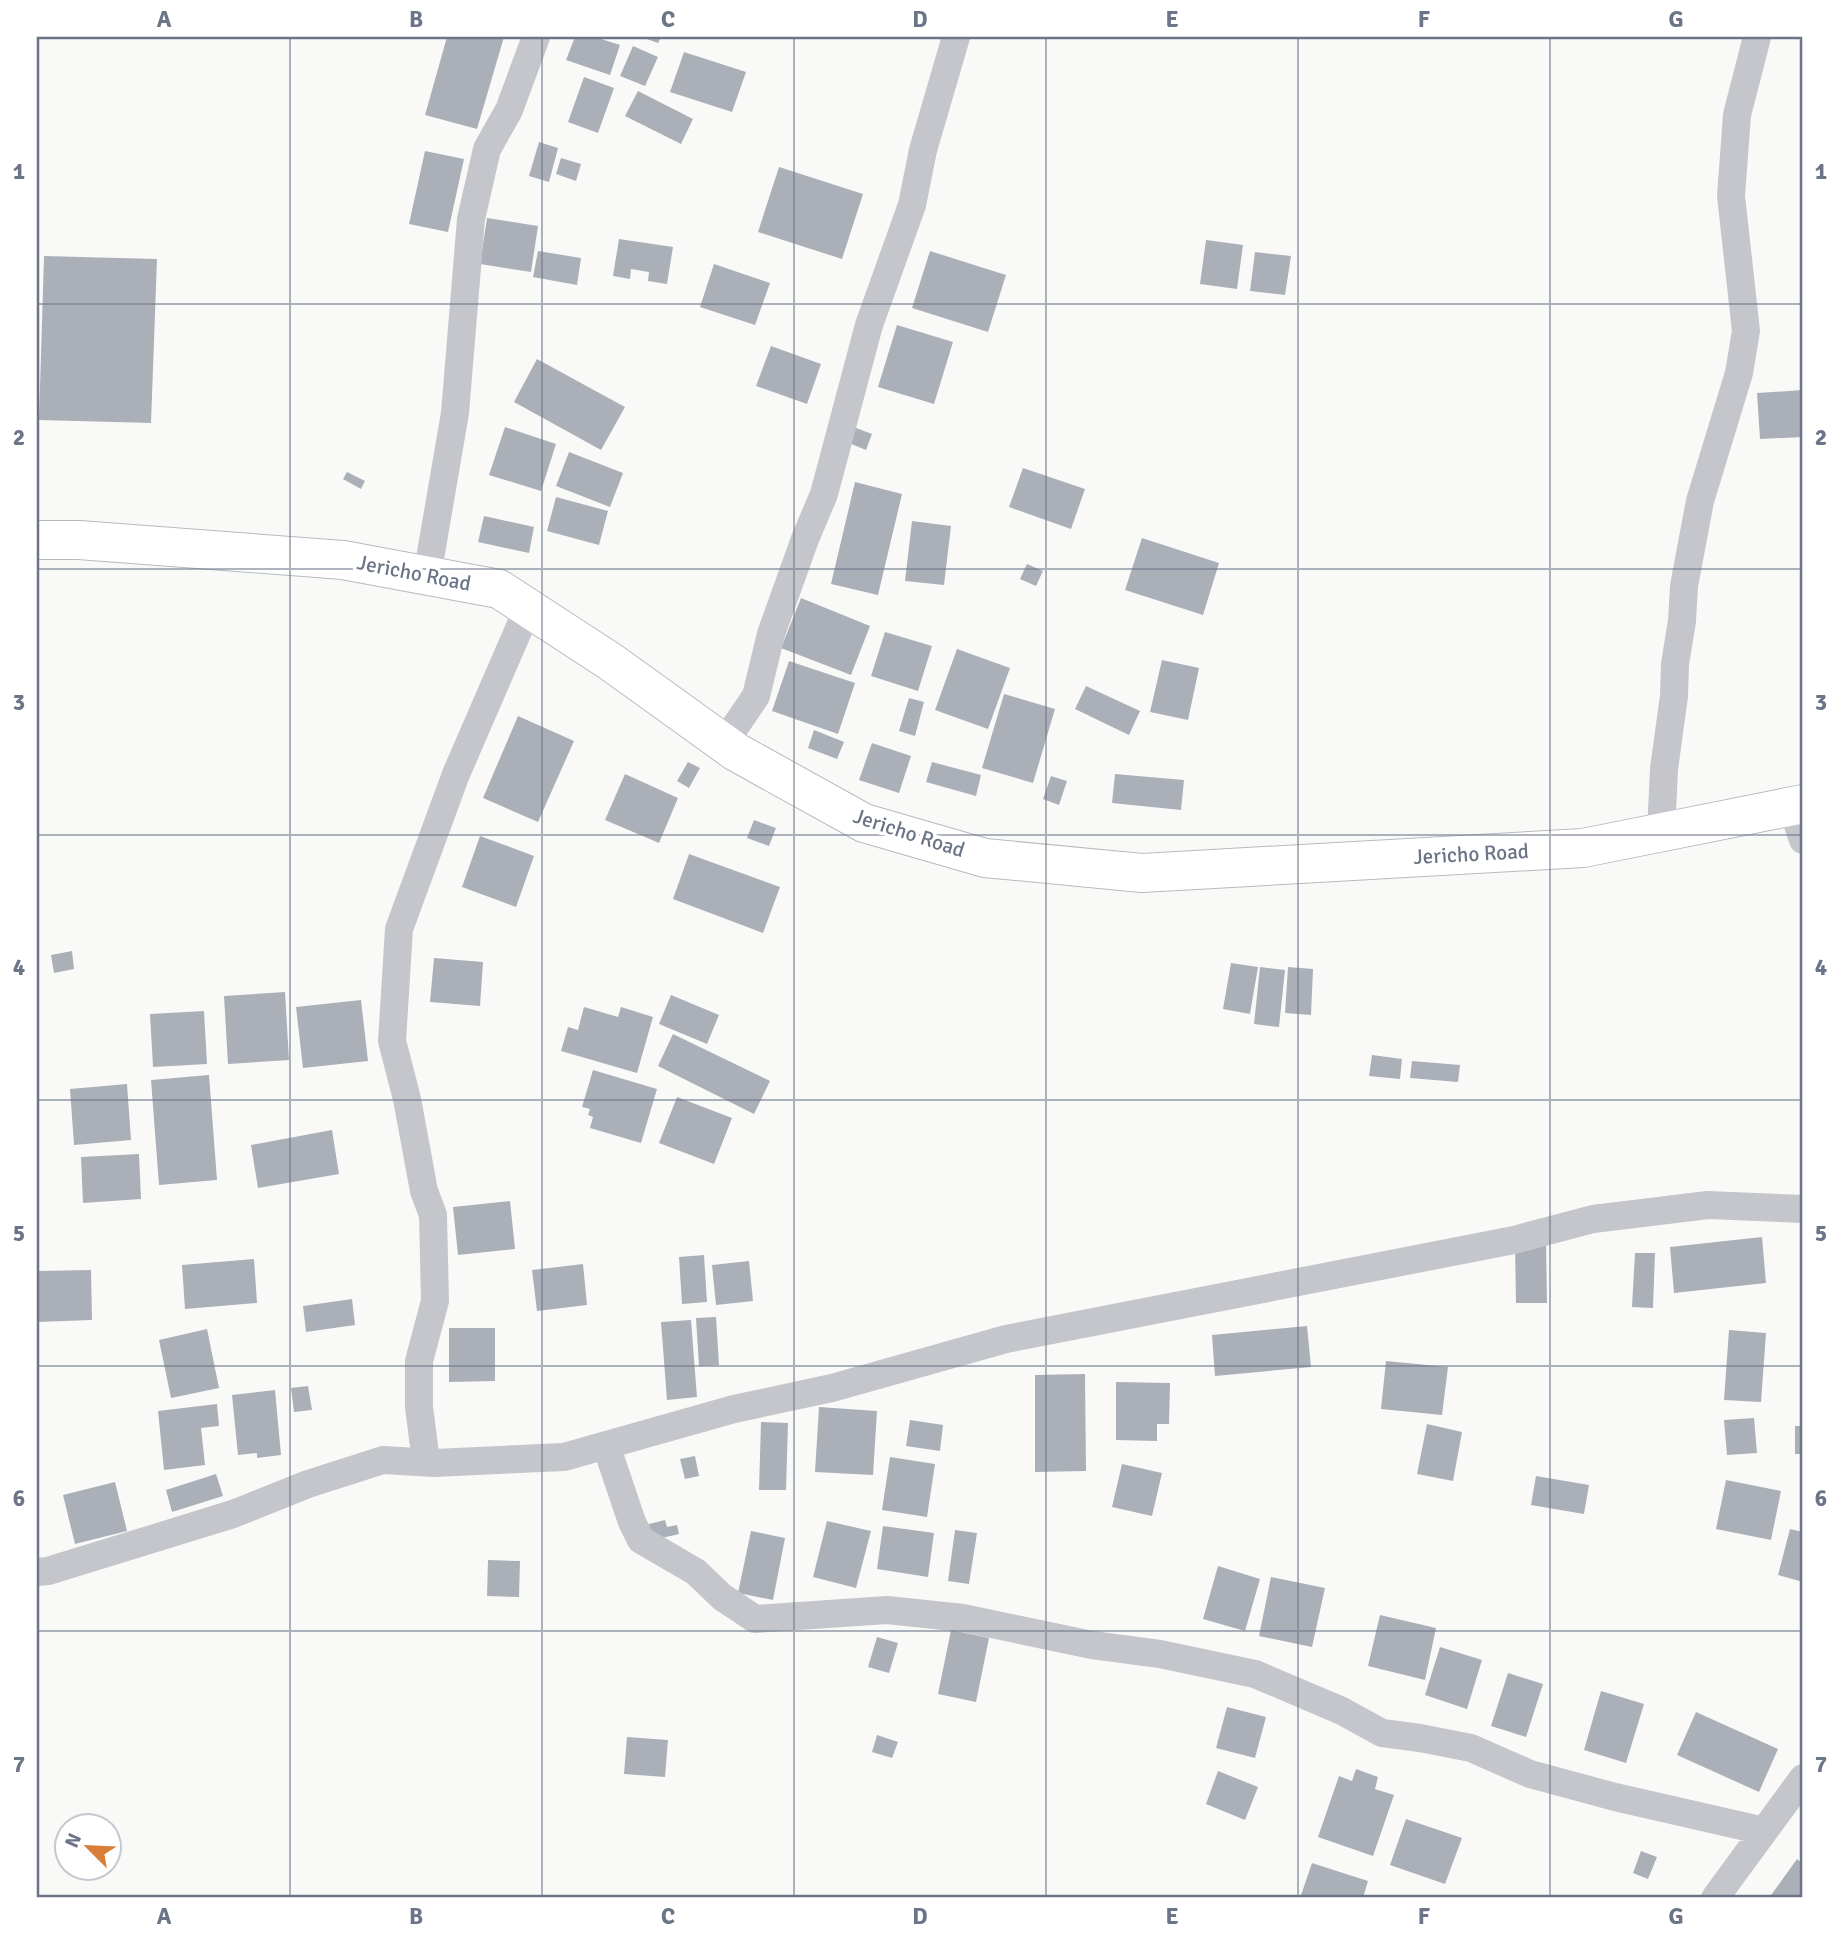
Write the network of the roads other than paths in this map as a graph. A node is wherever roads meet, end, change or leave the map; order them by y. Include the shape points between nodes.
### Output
1 (536, 37) edge
2 (956, 37) edge
3 (1757, 37) edge
4 (37, 540) edge
5 (427, 576) junction
6 (528, 608) junction
7 (724, 743) junction
8 (1799, 817) edge
9 (1661, 833) junction
10 (1803, 1209) edge
11 (606, 1445) junction
12 (426, 1462) junction
13 (37, 1572) edge
14 (1803, 1778) edge
15 (1764, 1831) junction
16 (1715, 1898) edge

1 - 5 street via 509,110 487,149 471,219 455,413
2 - 7 street via 912,205 869,325 824,494 771,634 756,696
3 - 9 street via 1737,115 1731,196 1746,331 1700,501 1685,586
4 - 5 street, Jericho Road via 343,560
5 - 6 street, Jericho Road via 499,589
6 - 7 street, Jericho Road
6 - 12 street via 456,774 399,929 392,1041 433,1215 435,1301 419,1361
7 - 9 street, Jericho Road via 864,823 985,858 1142,873 1583,848
8 - 9 street, Jericho Road
10 - 11 street via 1708,1205 1593,1219 1514,1240 1006,1339
11 - 12 street via 564,1457
11 - 15 street via 641,1540 696,1572 755,1619 887,1610 963,1618 1160,1654 1255,1675 1382,1733 1471,1748 1530,1774
12 - 13 street via 383,1460 233,1514
14 - 15 street
15 - 16 street

